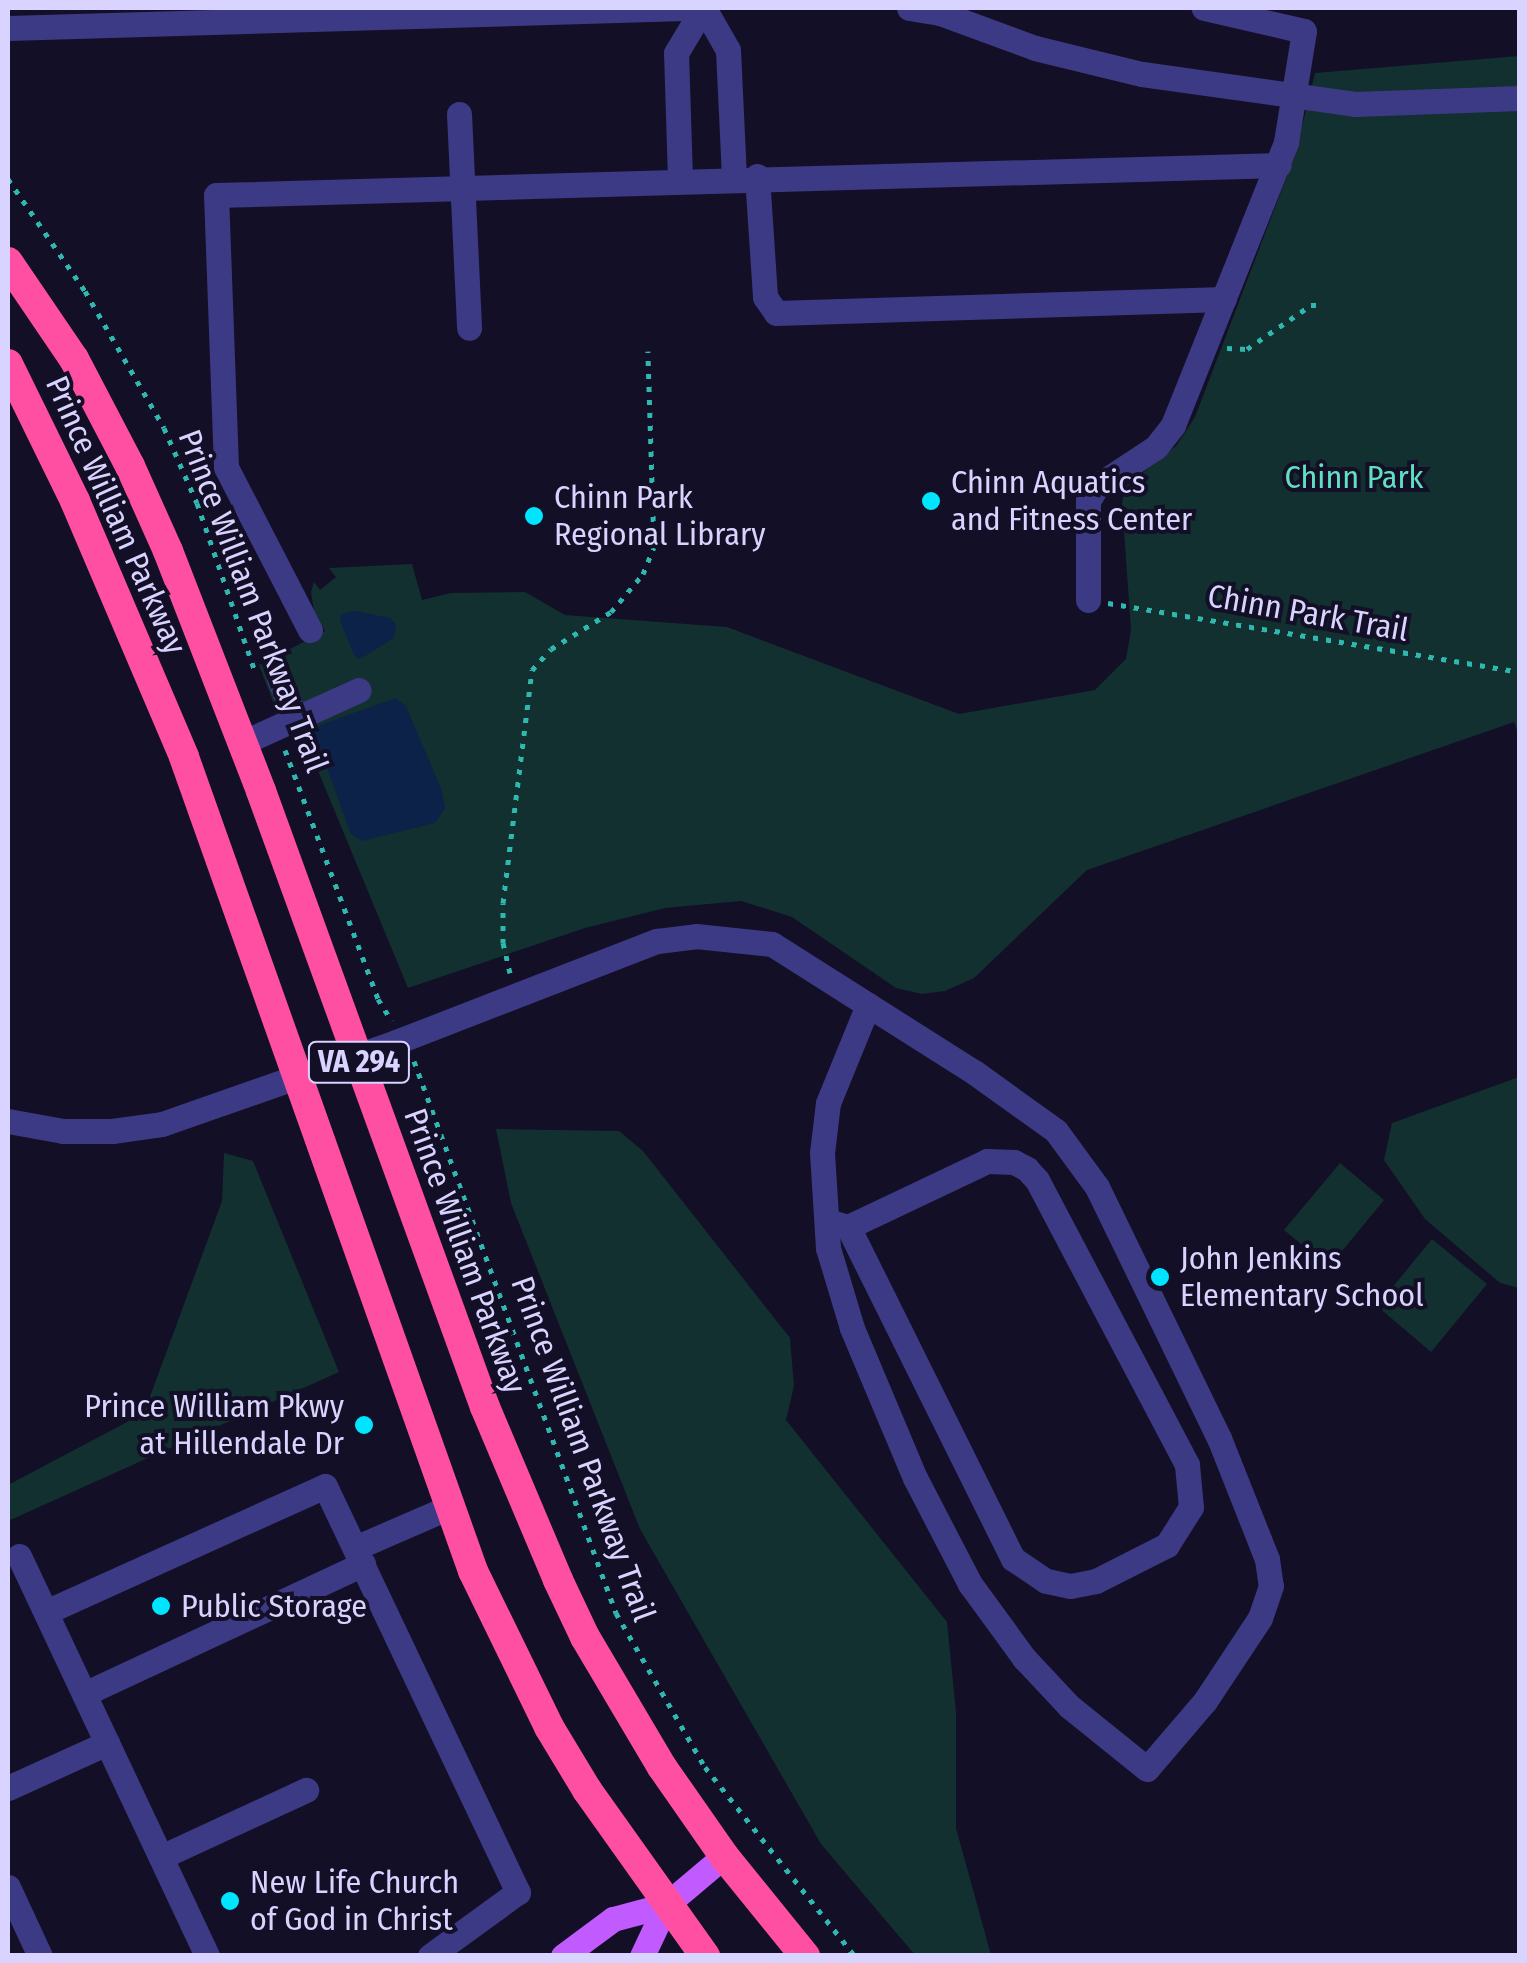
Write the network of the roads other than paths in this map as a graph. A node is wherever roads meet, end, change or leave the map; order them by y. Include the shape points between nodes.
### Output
1 (685, 8) edge
2 (703, 8) edge
3 (909, 8) edge
4 (1204, 8) edge
5 (303, 14) edge
6 (10, 30) edge
7 (1295, 94) junction
8 (1520, 98) edge
9 (459, 114) dead end
10 (1278, 164) junction
11 (745, 177) junction
12 (680, 179) junction
13 (463, 186) junction
14 (8, 262) edge
15 (1224, 299) junction
16 (469, 328) dead end
17 (8, 364) edge
18 (1088, 600) road end
19 (310, 630) dead end
20 (279, 679) dead end
21 (359, 690) dead end
22 (286, 722) junction
23 (242, 743) junction
24 (868, 1005) junction
25 (356, 1056) junction
26 (298, 1076) junction
27 (9, 1128) edge
28 (838, 1224) junction
29 (448, 1508) junction
30 (19, 1556) dead end
31 (359, 1556) junction
32 (46, 1612) junction
33 (89, 1705) junction
34 (107, 1743) junction
35 (8, 1788) edge
36 (306, 1790) dead end
37 (724, 1856) junction
38 (160, 1857) junction
39 (8, 1887) edge
40 (666, 1904) junction
41 (40, 1956) edge
42 (206, 1956) edge
43 (430, 1956) edge
44 (563, 1956) edge
45 (642, 1956) edge
46 (705, 1956) edge
47 (805, 1956) edge

1 - 5 street
2 - 11 street via 728,50
2 - 12 street via 676,53
3 - 7 street via 1089,63
4 - 7 street via 1304,32
5 - 6 street
7 - 8 street via 1367,104
7 - 10 street
9 - 13 street
10 - 11 street
10 - 15 street
11 - 12 street
11 - 15 street via 765,297 776,312
12 - 13 street
13 - 16 street
13 - 19 street via 216,196 226,466
14 - 23 highway, Prince William Parkway / VA 294 via 74,359 130,466
15 - 18 street via 1173,425 1156,447 1097,486 1088,501
17 - 26 highway, Prince William Parkway / VA 294 via 157,691
20 - 22 street
21 - 22 street
22 - 23 street
23 - 25 highway, Prince William Parkway / VA 294
24 - 25 street via 772,944 696,936 656,941
24 - 28 street via 828,1103 822,1153
24 - 28 street via 1056,1130 1097,1187 1219,1438 1267,1558 1271,1586 1260,1618 1205,1701 1147,1769 1069,1706 970,1584 915,1478 852,1328 828,1248
25 - 26 street
25 - 37 highway, Prince William Parkway / VA 294 via 485,1407 558,1580 662,1767
26 - 27 street via 162,1124 112,1132
26 - 29 highway, Prince William Parkway / VA 294
28 - 28 street via 1013,1560 1070,1586 1167,1546 1191,1507 1187,1465 1037,1180 1000,1160
29 - 31 street
29 - 40 highway, Prince William Parkway / VA 294 via 549,1727
30 - 32 street
31 - 32 street via 325,1486
31 - 33 street
31 - 43 street via 518,1892
32 - 33 street
33 - 34 street
34 - 35 street
34 - 38 street
36 - 38 street
37 - 40 main road
37 - 47 highway, Prince William Parkway / VA 294
38 - 42 street
39 - 41 street
40 - 44 main road via 613,1919
40 - 45 main road
40 - 46 highway, Prince William Parkway / VA 294

